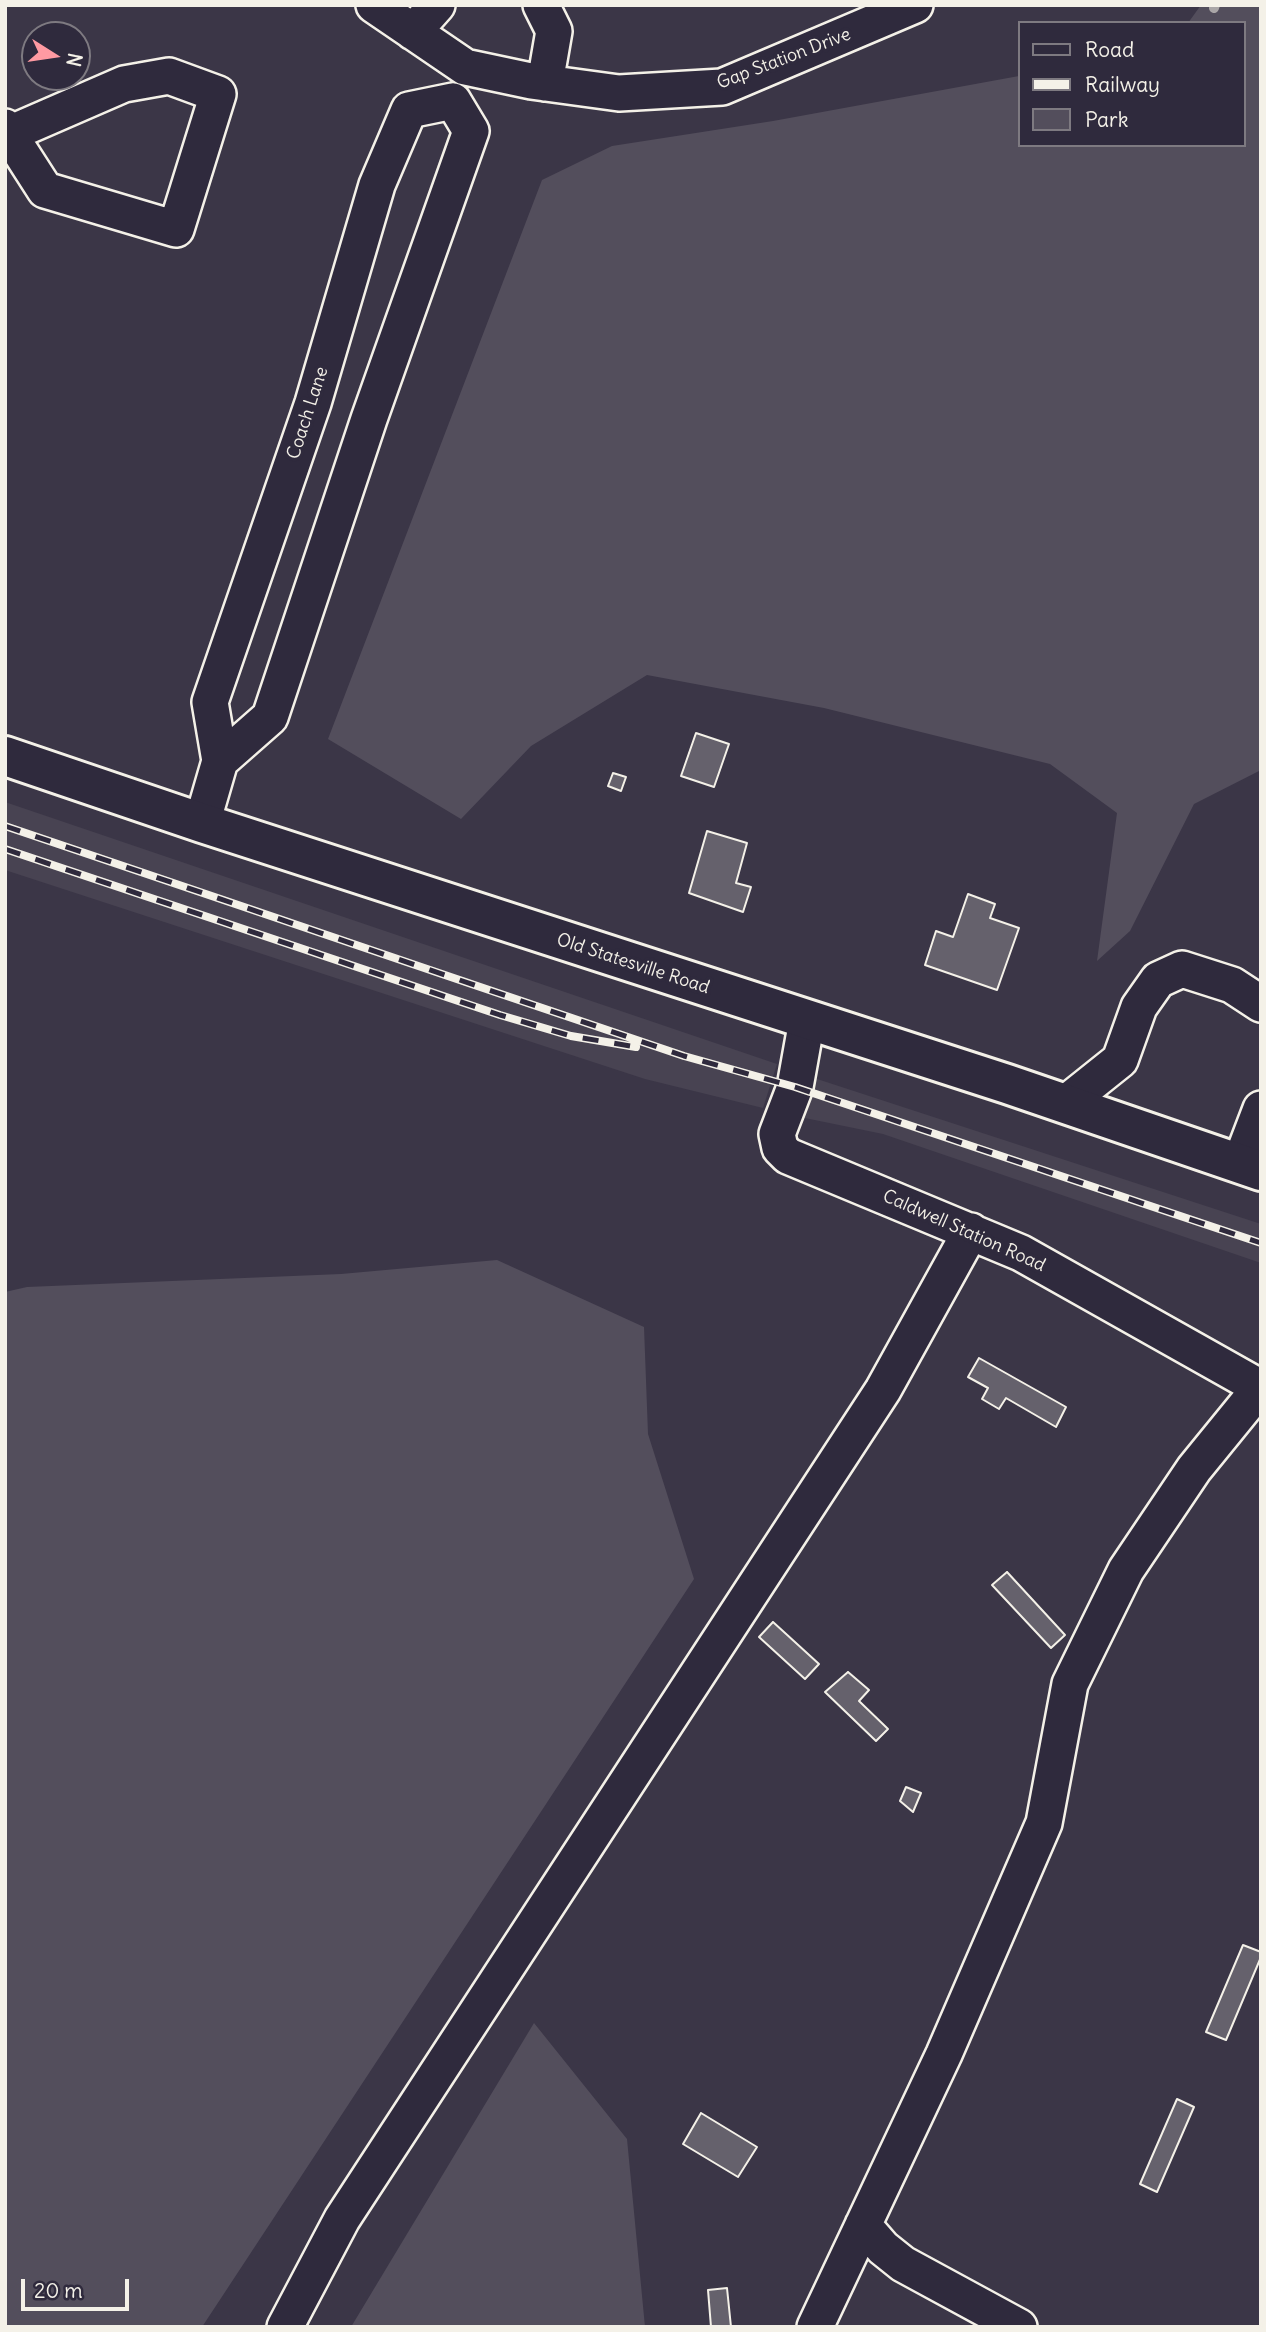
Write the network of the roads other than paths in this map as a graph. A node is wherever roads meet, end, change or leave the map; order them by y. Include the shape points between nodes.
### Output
1 (374, 5) edge
2 (437, 5) edge
3 (541, 5) edge
4 (915, 5) edge
5 (413, 32) junction
6 (464, 66) junction
7 (545, 83) junction
8 (453, 101) junction
9 (7, 130) edge
10 (313, 403) junction
11 (369, 419) junction
12 (5, 756) edge
13 (220, 761) junction
14 (202, 823) junction
15 (1261, 1004) edge
16 (807, 1020) junction
17 (1065, 1104) junction
18 (1261, 1109) edge
19 (1250, 1167) edge
20 (971, 1231) junction
21 (1261, 1388) edge
22 (863, 2225) junction
23 (285, 2327) edge
24 (815, 2327) edge
25 (1018, 2327) edge

1 - 5 street, Gap Station Drive
2 - 5 street
3 - 7 street via 554,31
4 - 7 street, Gap Station Drive via 722,87 619,93
5 - 6 street, Gap Station Drive
6 - 7 street, Gap Station Drive
6 - 8 street
8 - 10 street, Coach Lane via 408,110 377,185
8 - 11 street via 471,131
9 - 9 street via 45,190 176,229 218,94 169,76 124,84
10 - 11 street
10 - 13 street, Coach Lane via 210,702
11 - 13 street via 270,717
12 - 14 main road, Old Statesville Road
13 - 14 street, Coach Lane
14 - 16 main road, Old Statesville Road
15 - 17 street via 1232,985 1182,969 1158,980 1139,1007 1119,1060
16 - 17 main road, Old Statesville Road
16 - 20 street, Caldwell Station Road via 795,1087 778,1134 779,1148 818,1170
17 - 19 main road, Old Statesville Road
18 - 19 street
20 - 21 street, Caldwell Station Road via 1021,1253
20 - 23 street via 883,1390 342,2219
21 - 22 street via 1194,1469 1126,1570 1070,1684 1044,1823 944,2054
22 - 24 street
22 - 25 street via 904,2264

